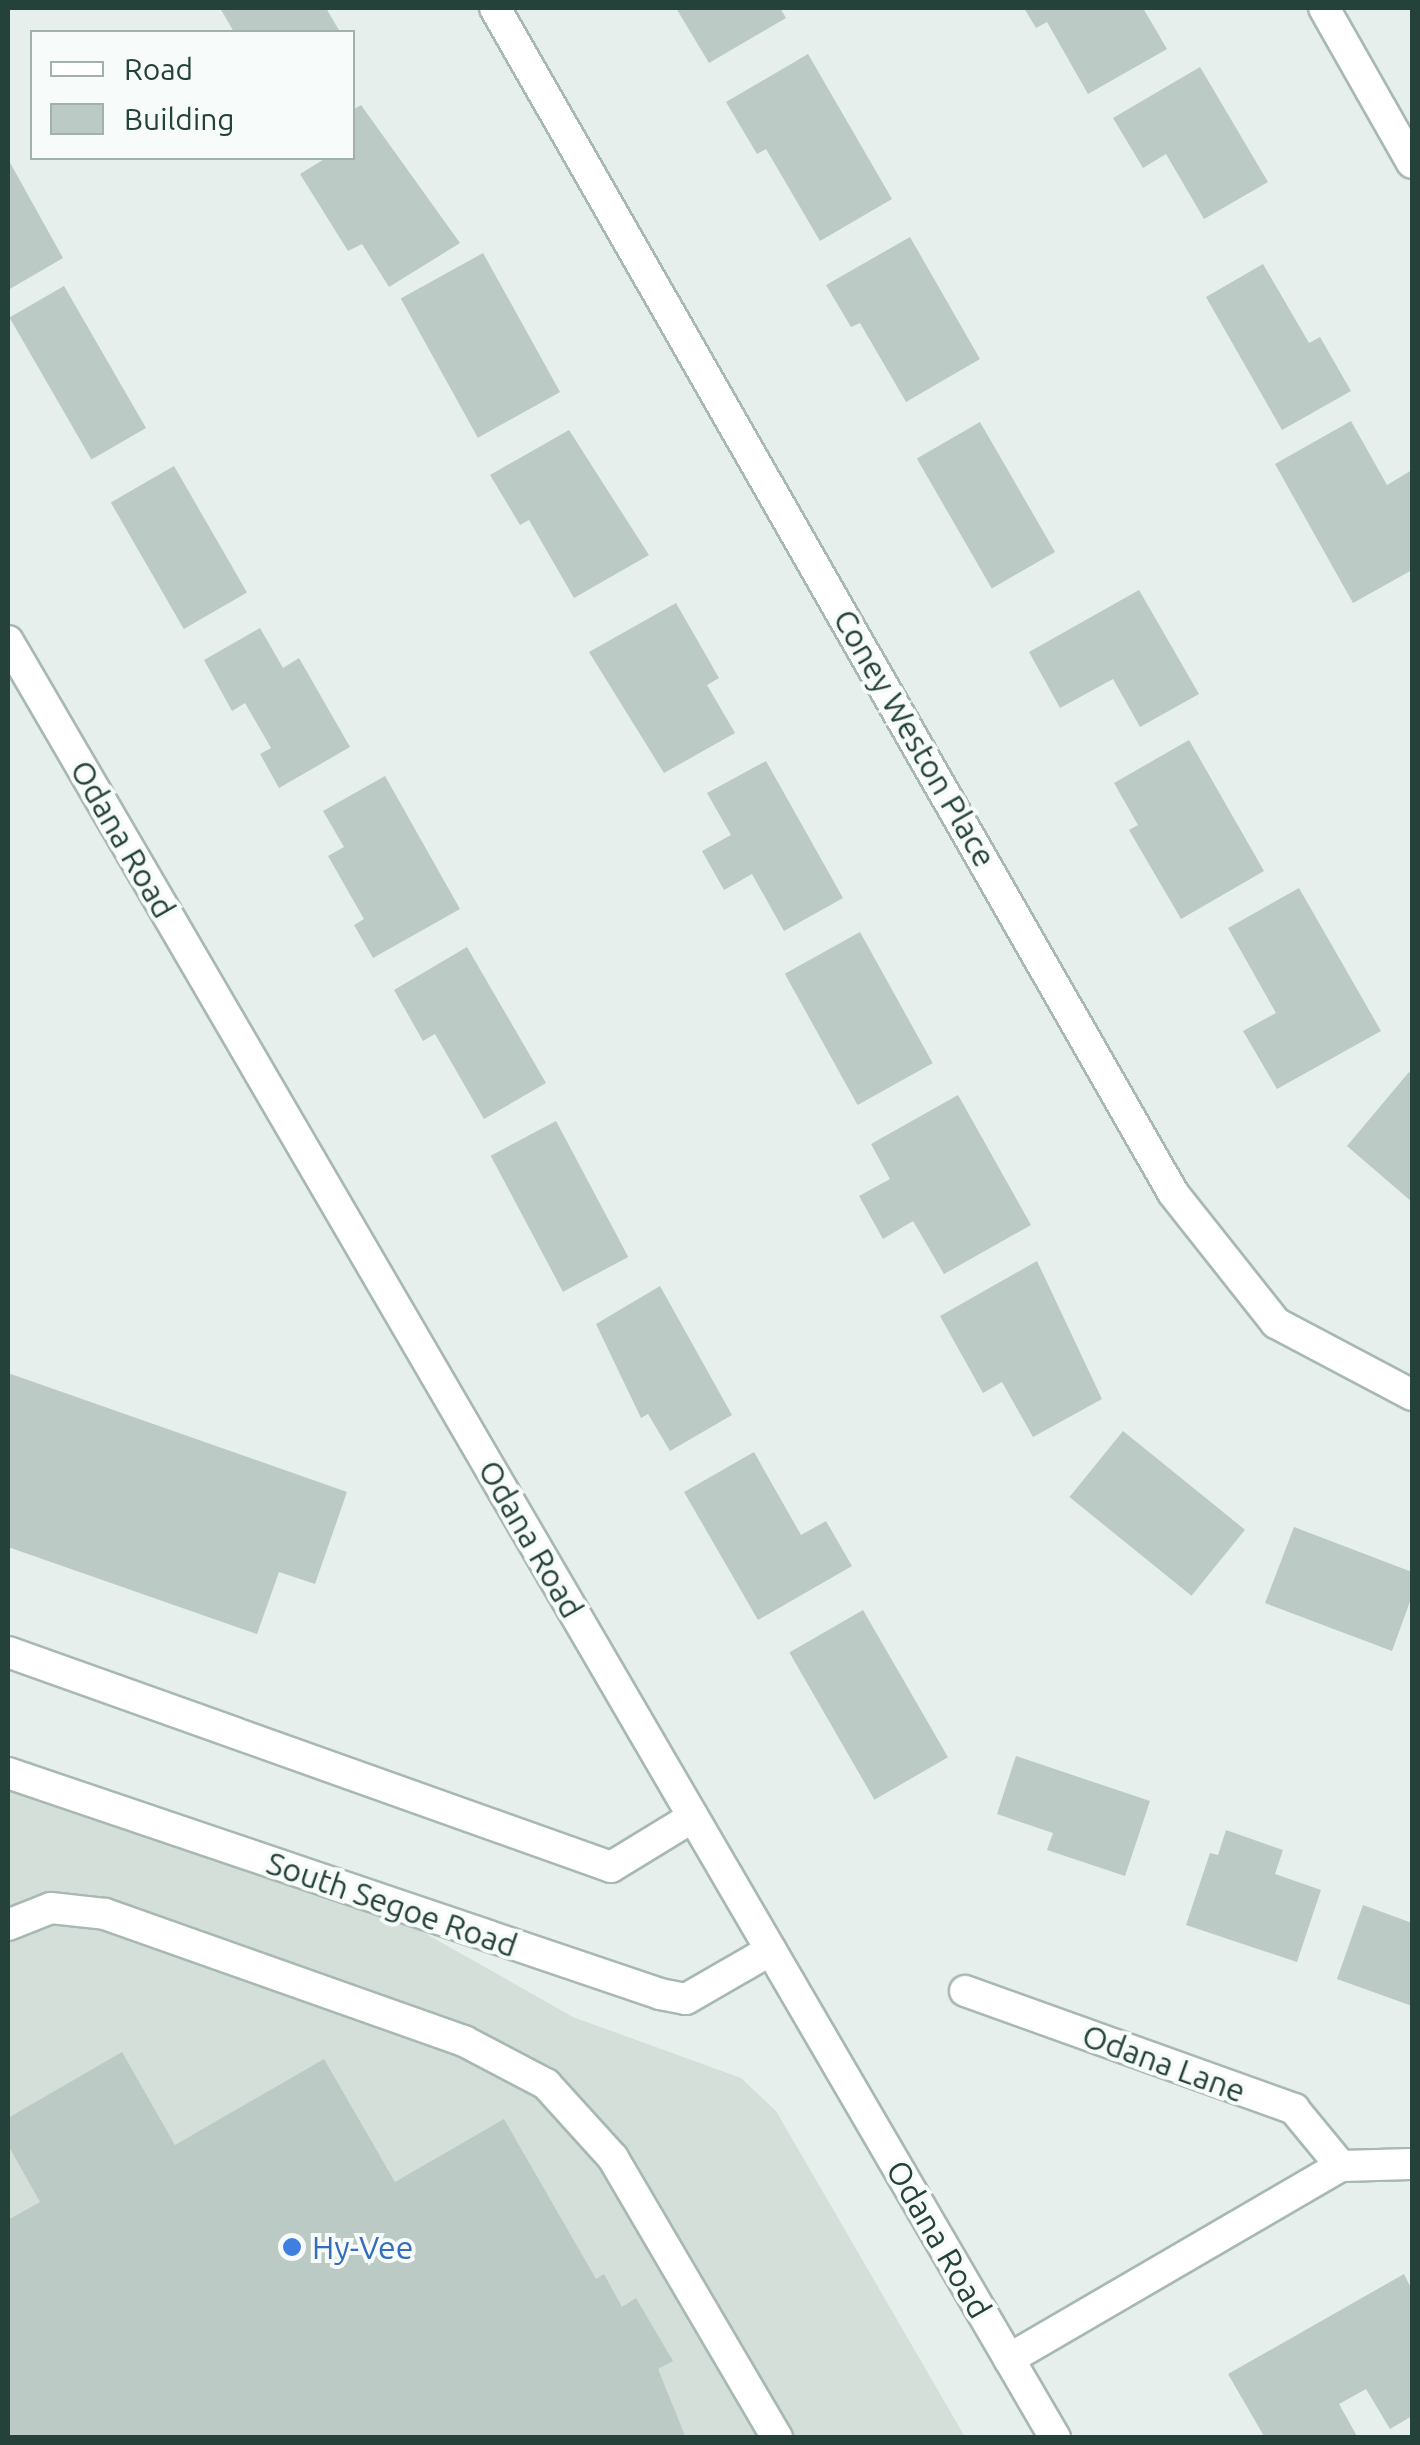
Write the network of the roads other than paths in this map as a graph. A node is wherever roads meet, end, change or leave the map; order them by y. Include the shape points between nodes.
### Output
1 (495, 8) edge
2 (1324, 8) edge
3 (1412, 163) edge
4 (8, 641) edge
5 (1412, 1395) edge
6 (8, 1652) edge
7 (8, 1773) edge
8 (693, 1817) junction
9 (8, 1925) edge
10 (771, 1950) junction
11 (965, 1991) dead end
12 (1412, 2164) edge
13 (1341, 2166) junction
14 (1009, 2359) junction
15 (777, 2438) edge
16 (1055, 2438) edge

1 - 5 street, Coney Weston Place via 1173,1193 1276,1323
2 - 3 street
4 - 8 street, Odana Road
6 - 8 street via 611,1867
7 - 10 street, South Segoe Road via 660,1994 686,1999
8 - 10 street, Odana Road
9 - 15 street via 51,1908 105,1914 464,2041 546,2084 613,2158
10 - 14 street, Odana Road
11 - 13 street, Odana Lane via 1294,2109
12 - 13 street
13 - 14 street
14 - 16 street, Odana Road

